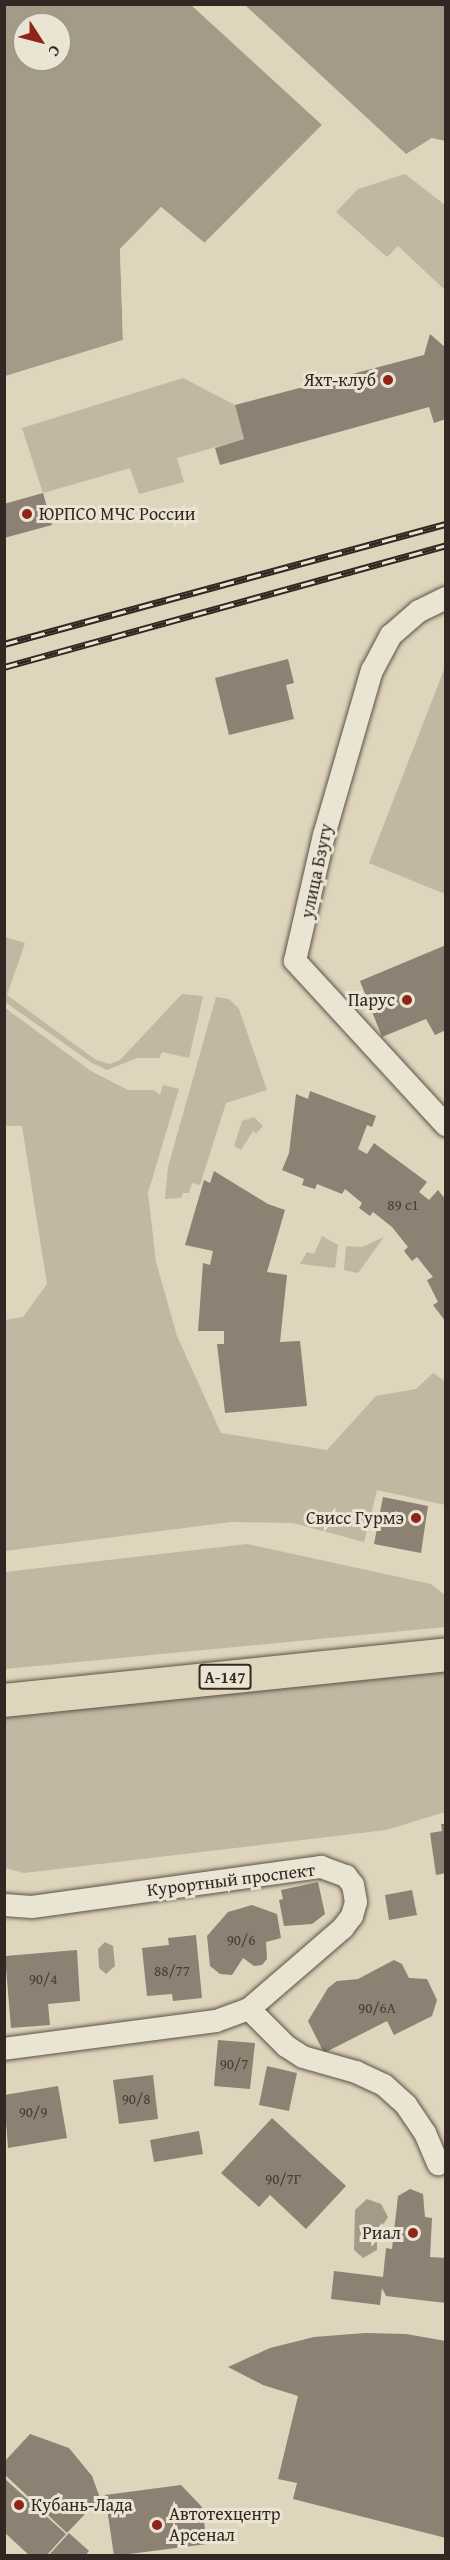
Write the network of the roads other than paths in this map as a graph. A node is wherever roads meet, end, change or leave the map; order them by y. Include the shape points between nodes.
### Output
1 (446, 598) edge
2 (446, 1125) edge
3 (446, 1654) edge
4 (4, 1700) edge
5 (4, 1905) edge
6 (249, 2009) junction
7 (4, 2049) edge
8 (438, 2164) dead end

1 - 2 street, улица Бзугу via 419,611 391,635 372,670 324,835 295,961
3 - 4 main road, А-147
5 - 6 street, Курортный проспект via 32,1907 321,1867 346,1876 353,1885 356,1902 352,1916
6 - 7 street, Курортный проспект via 216,2021
6 - 8 street via 286,2046 303,2057 356,2072 384,2085 406,2105 425,2133

